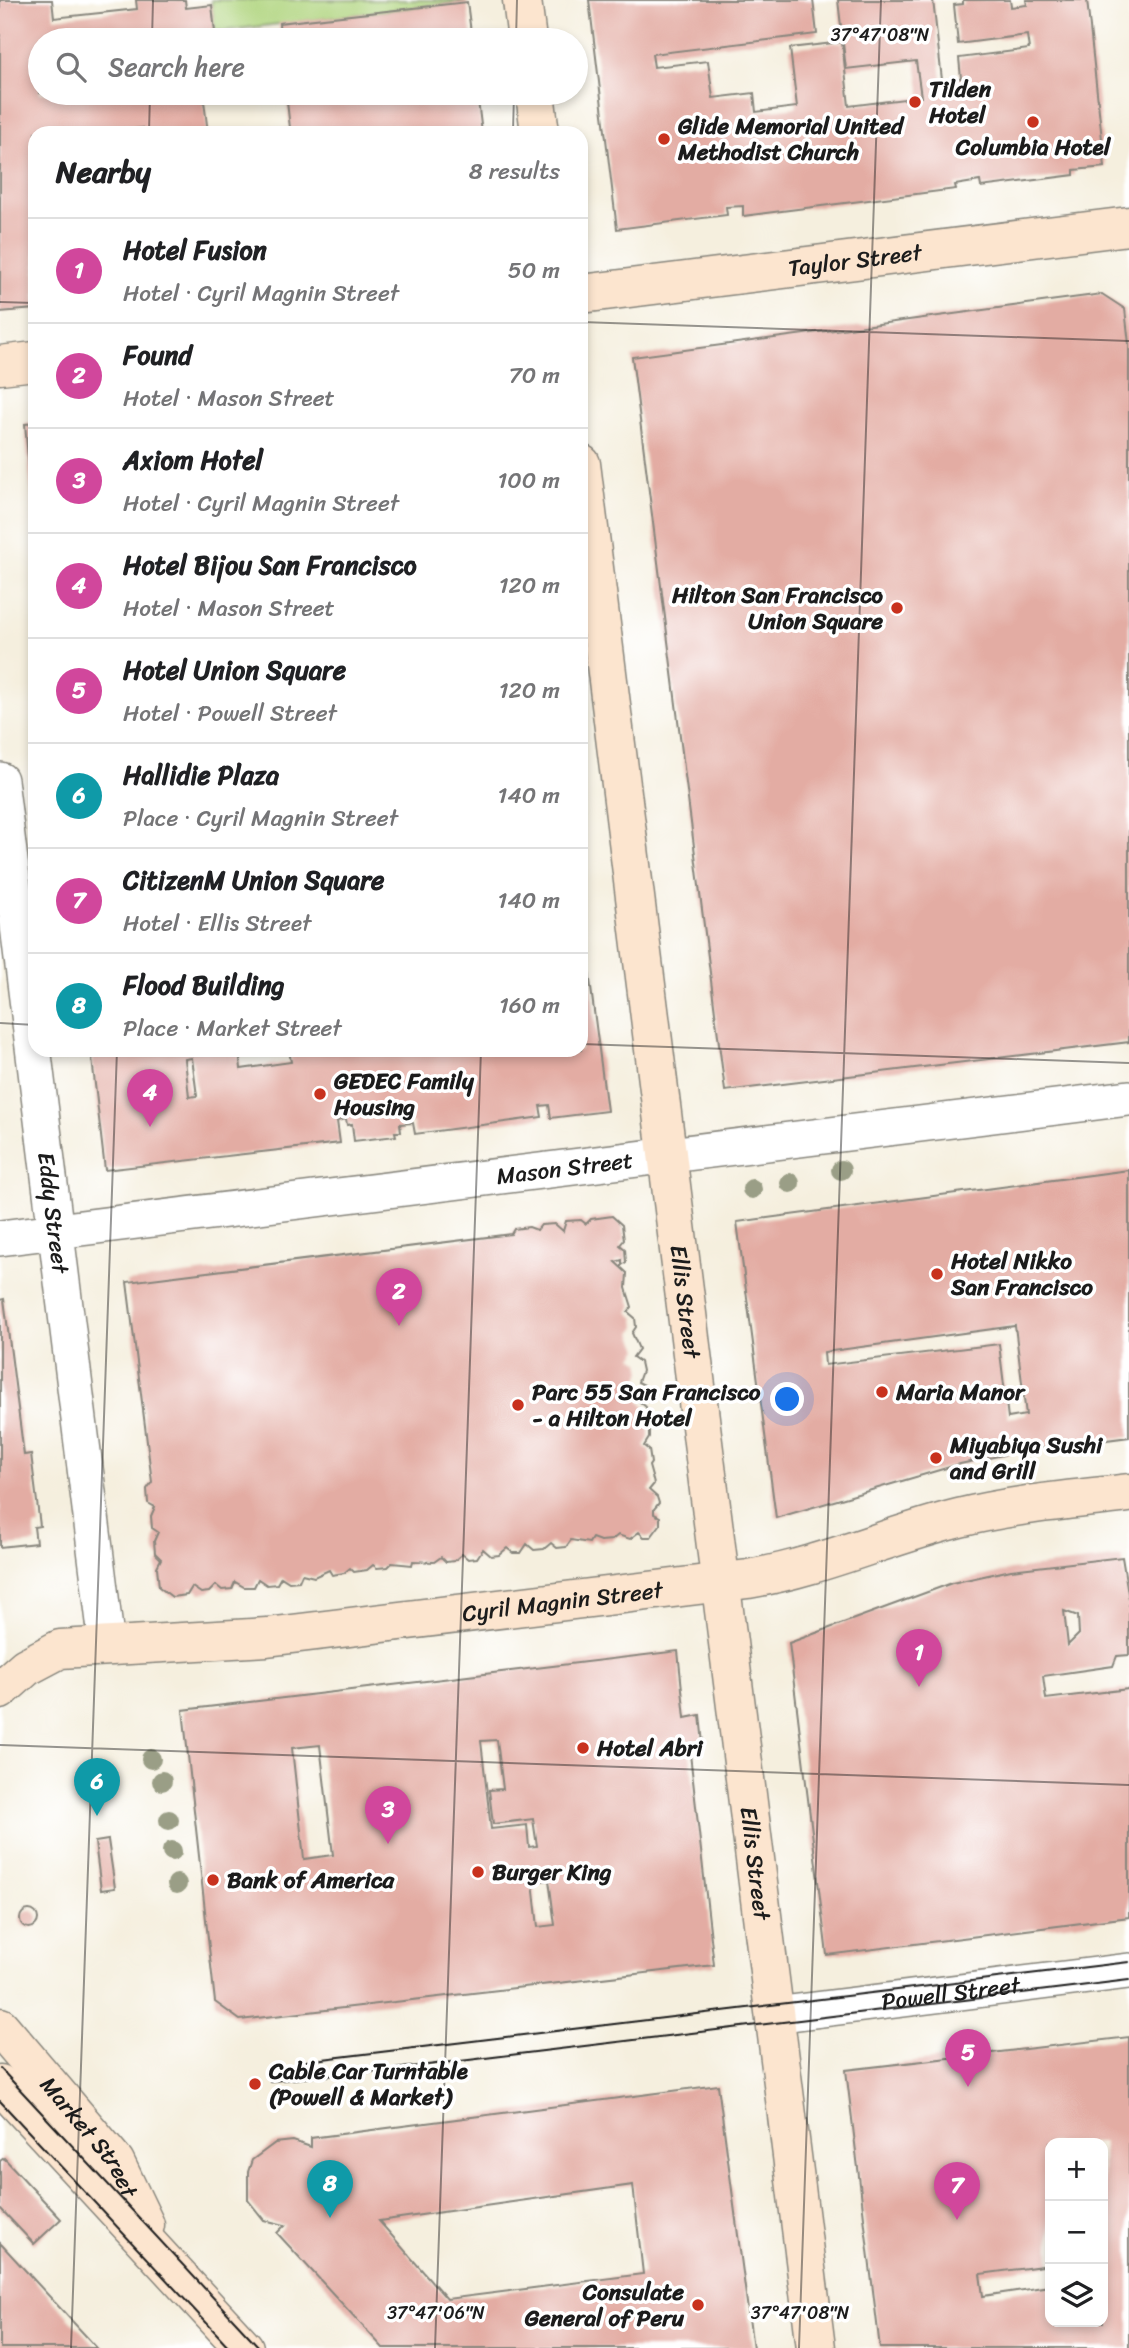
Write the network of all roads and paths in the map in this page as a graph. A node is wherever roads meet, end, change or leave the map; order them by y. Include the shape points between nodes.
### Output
1 (522, 0) edge
2 (526, 28) edge
3 (536, 105) edge
4 (539, 126) edge
5 (1129, 226) edge
6 (588, 293) edge
7 (28, 362) edge
8 (0, 365) edge
9 (588, 520) edge
10 (0, 780) edge
11 (28, 1006) edge
12 (34, 1057) edge
13 (1129, 1098) edge
14 (667, 1156) junction
15 (56, 1231) junction
16 (0, 1238) edge
17 (1129, 1493) edge
18 (720, 1582) junction
19 (107, 1646) junction
20 (0, 1690) edge
21 (1129, 1970) edge
22 (774, 2015) junction
23 (0, 2028) edge
24 (0, 2084) edge
25 (161, 2259) junction
26 (244, 2348) edge
27 (816, 2348) edge

1 - 2 street
3 - 4 street
5 - 6 street, Taylor Street
7 - 8 street
9 - 14 street, Ellis Street
10 - 11 street, Eddy Street
12 - 15 street, Eddy Street
13 - 14 street, Mason Street
14 - 15 street, Mason Street
14 - 18 street, Ellis Street
15 - 16 street, Mason Street
15 - 19 street, Eddy Street
17 - 18 street, Cyril Magnin Street via 970,1516 806,1568
18 - 19 street, Cyril Magnin Street via 267,1637
18 - 22 street, Ellis Street
19 - 20 street, Cyril Magnin Street via 60,1649 43,1656
21 - 22 street, Powell Street
22 - 27 street, Ellis Street
23 - 25 street, Market Street via 115,2162
24 - 25 street, Market Street
25 - 26 street, Market Street

